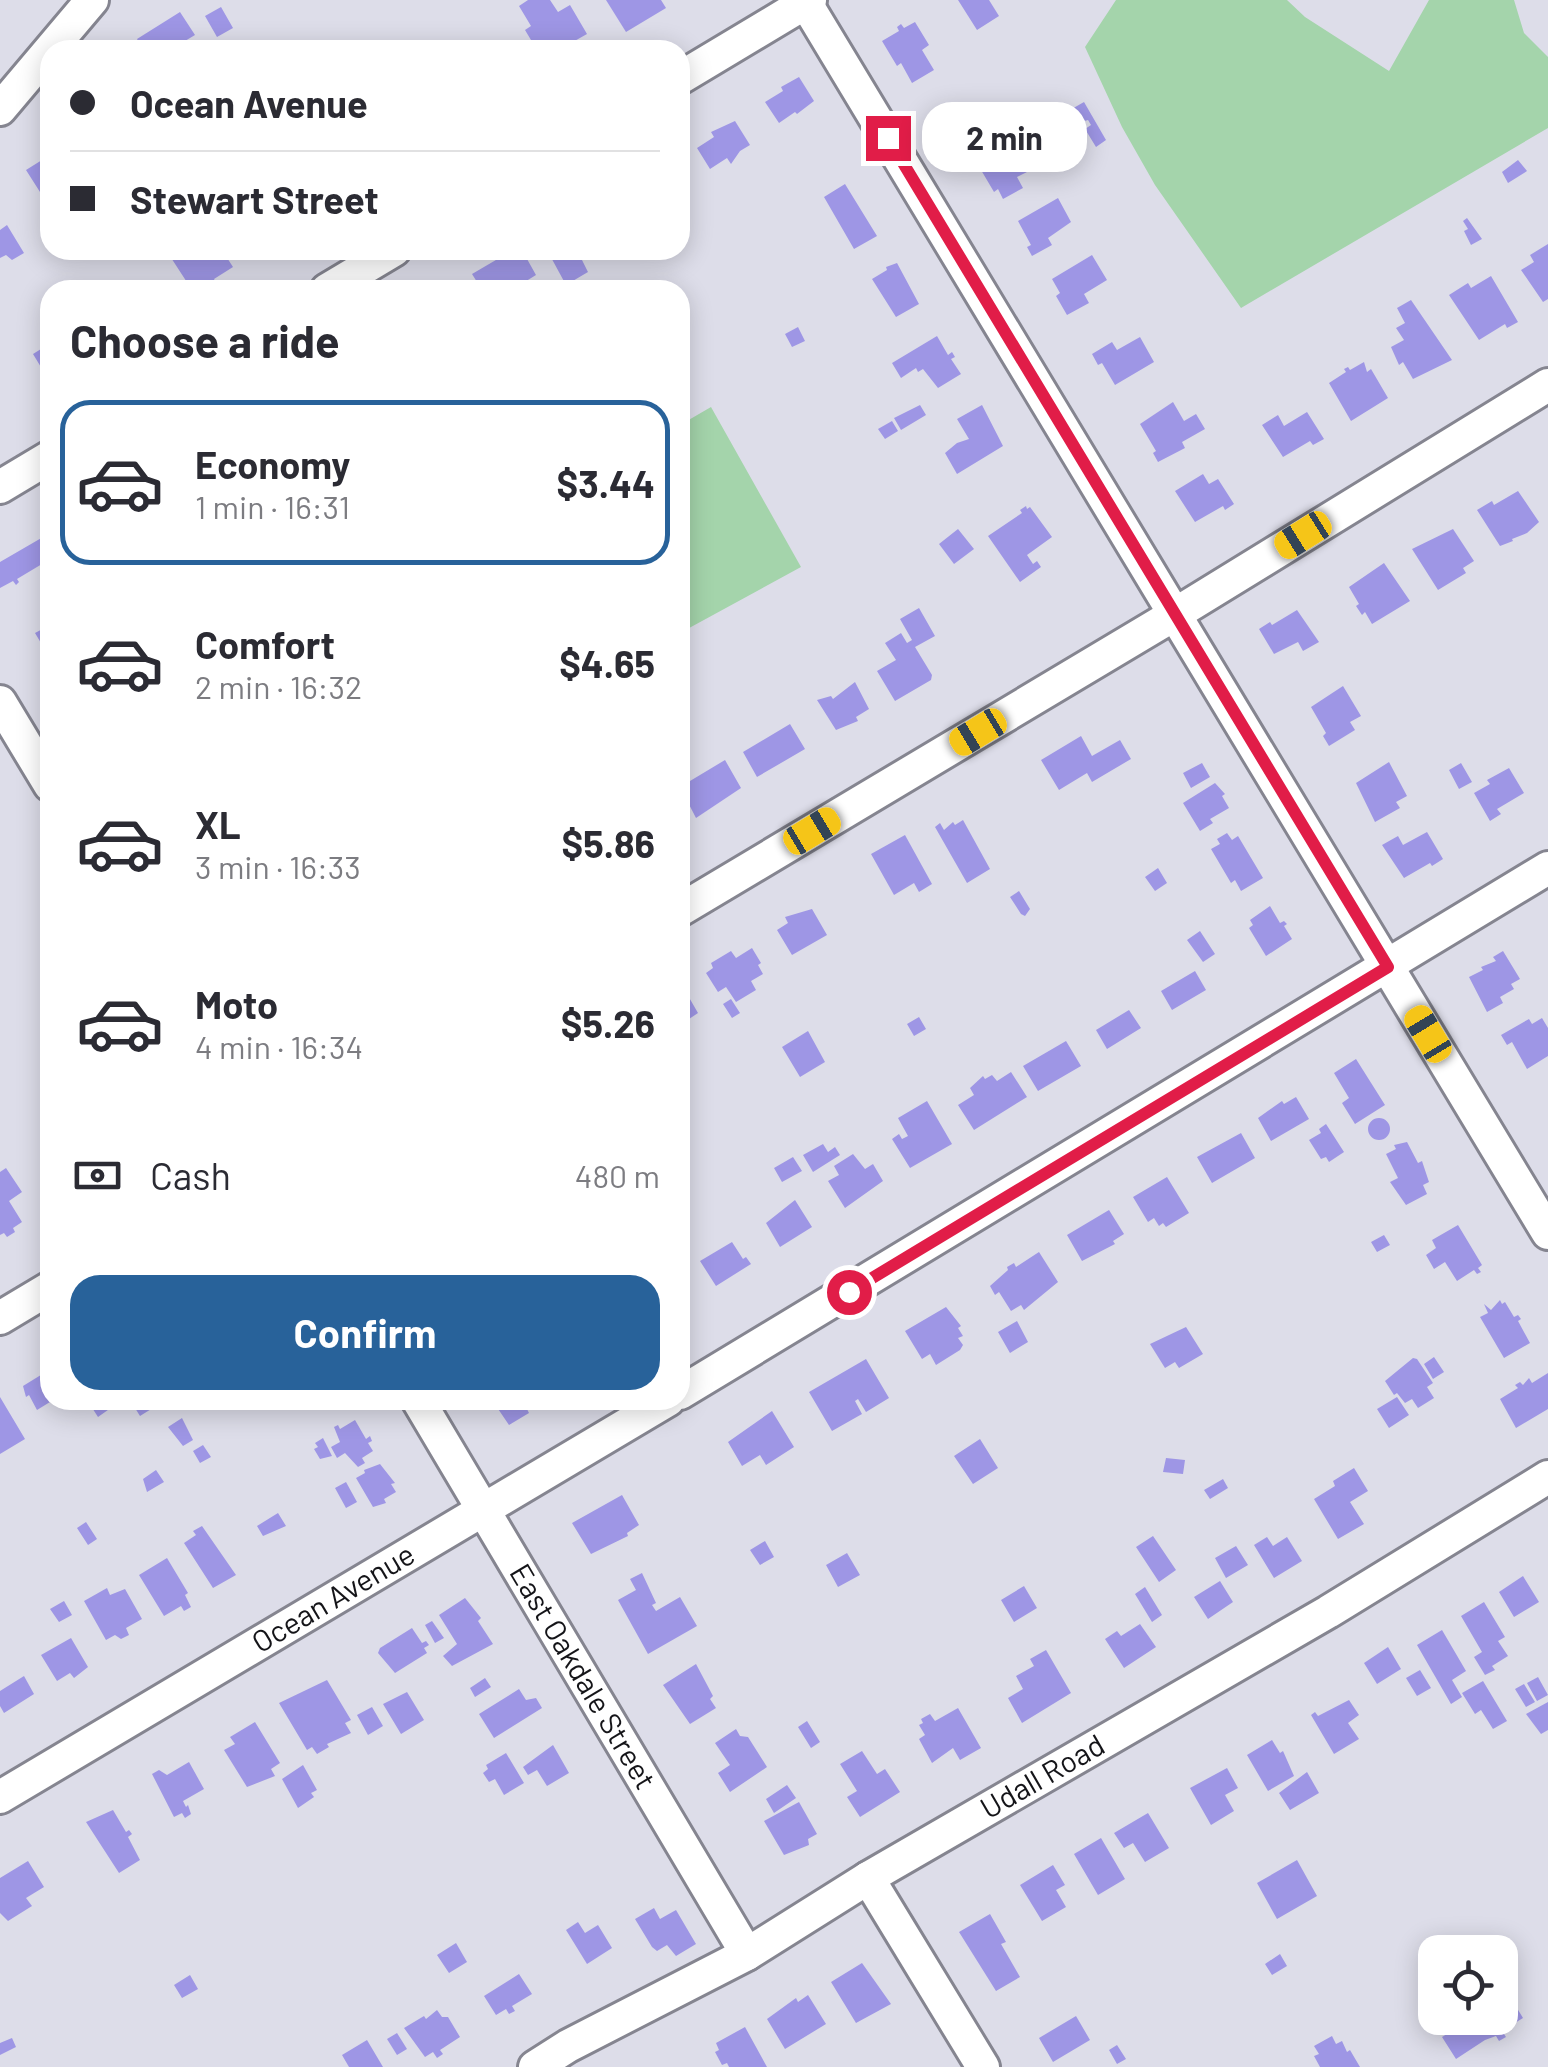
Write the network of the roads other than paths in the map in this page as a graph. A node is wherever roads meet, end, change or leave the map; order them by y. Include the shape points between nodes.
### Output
1 (92, 0) edge
2 (807, 1) edge
3 (58, 40) edge
4 (40, 62) edge
5 (690, 72) edge
6 (0, 109) edge
7 (377, 260) edge
8 (344, 280) edge
9 (1548, 384) edge
10 (40, 463) edge
11 (0, 487) edge
12 (1177, 613) junction
13 (0, 702) edge
14 (40, 769) edge
15 (1548, 868) edge
16 (690, 904) edge
17 (1388, 967) junction
18 (1548, 1233) edge
19 (40, 1294) edge
20 (0, 1318) edge
21 (690, 1387) edge
22 (424, 1410) edge
23 (651, 1410) edge
24 (1548, 1477) edge
25 (483, 1509) junction
26 (0, 1797) edge
27 (868, 1878) junction
28 (746, 1954) junction
29 (534, 2067) edge
30 (983, 2067) edge

1 - 3 street
2 - 5 street
2 - 12 street
4 - 6 street
7 - 8 street
9 - 12 street
10 - 11 street
12 - 16 street
12 - 17 street
13 - 14 street
15 - 17 street
17 - 18 street
17 - 21 street
19 - 20 street
22 - 25 street, East Oakdale Street
23 - 25 street, Ocean Avenue
24 - 27 street, Udall Road
25 - 26 street, Ocean Avenue
25 - 28 street, East Oakdale Street
27 - 28 street, Udall Road
27 - 30 street
28 - 29 street, Udall Road

